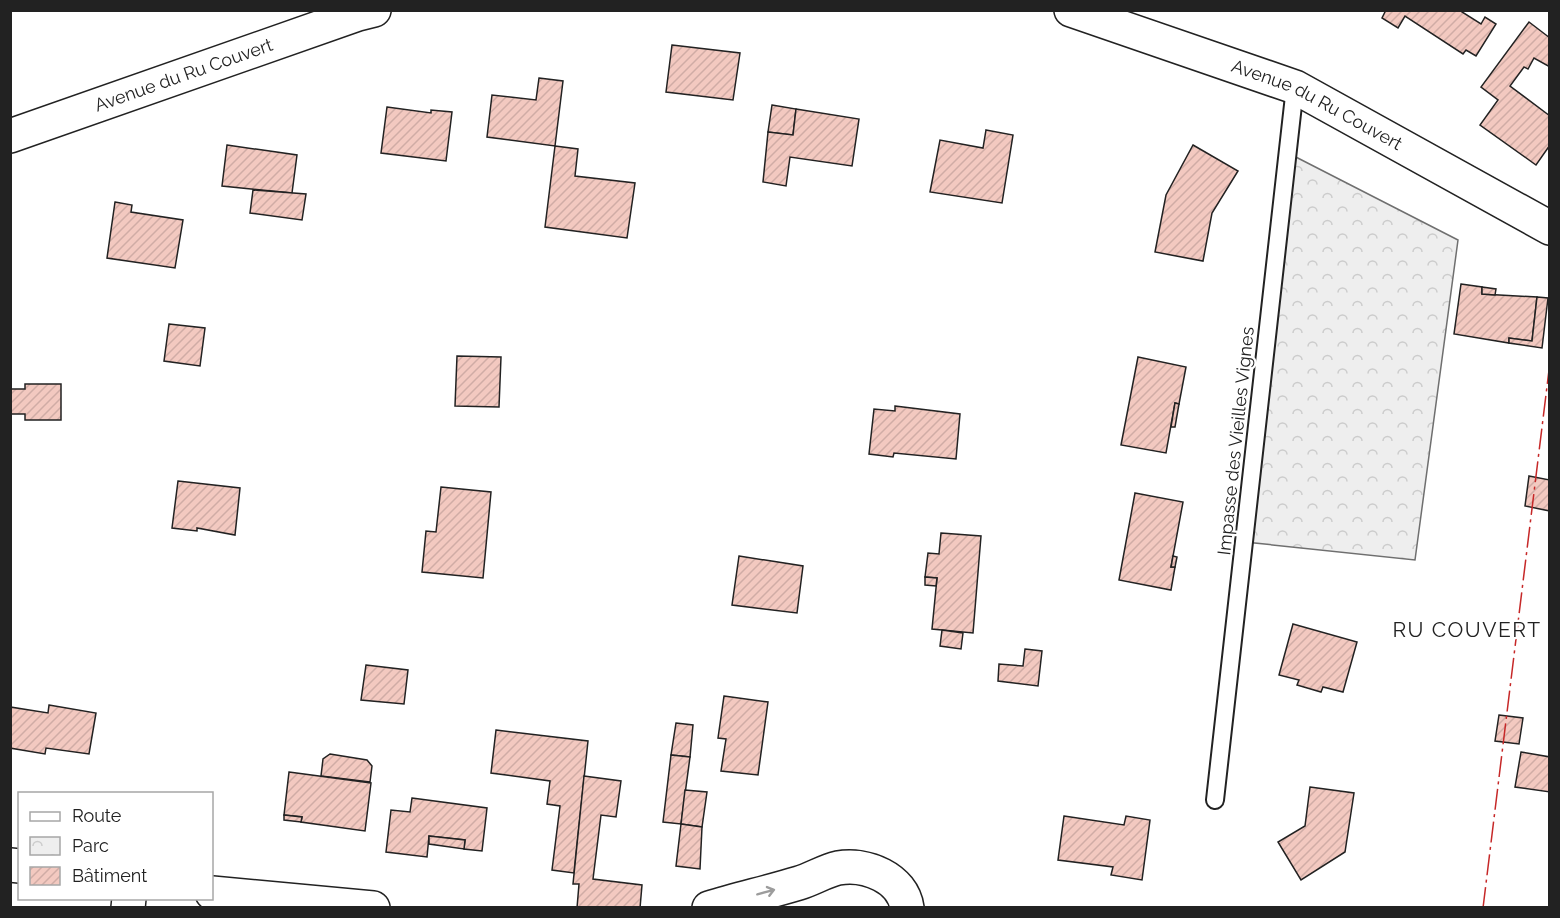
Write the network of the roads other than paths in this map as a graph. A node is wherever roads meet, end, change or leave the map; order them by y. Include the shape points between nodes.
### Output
1 (1071, 10) edge
2 (363, 12) edge
3 (1295, 87) junction
4 (10, 136) edge
5 (1550, 228) edge
6 (1215, 800) dead end
7 (213, 893) edge
8 (373, 908) edge
9 (709, 908) edge
10 (907, 908) edge

1 - 3 street, Avenue du Ru Couvert
2 - 4 street, Avenue du Ru Couvert
3 - 5 street, Avenue du Ru Couvert
3 - 6 lane, Impasse des Vieilles Vignes
7 - 8 street
9 -> 10 street via 838,868 856,867 898,886

